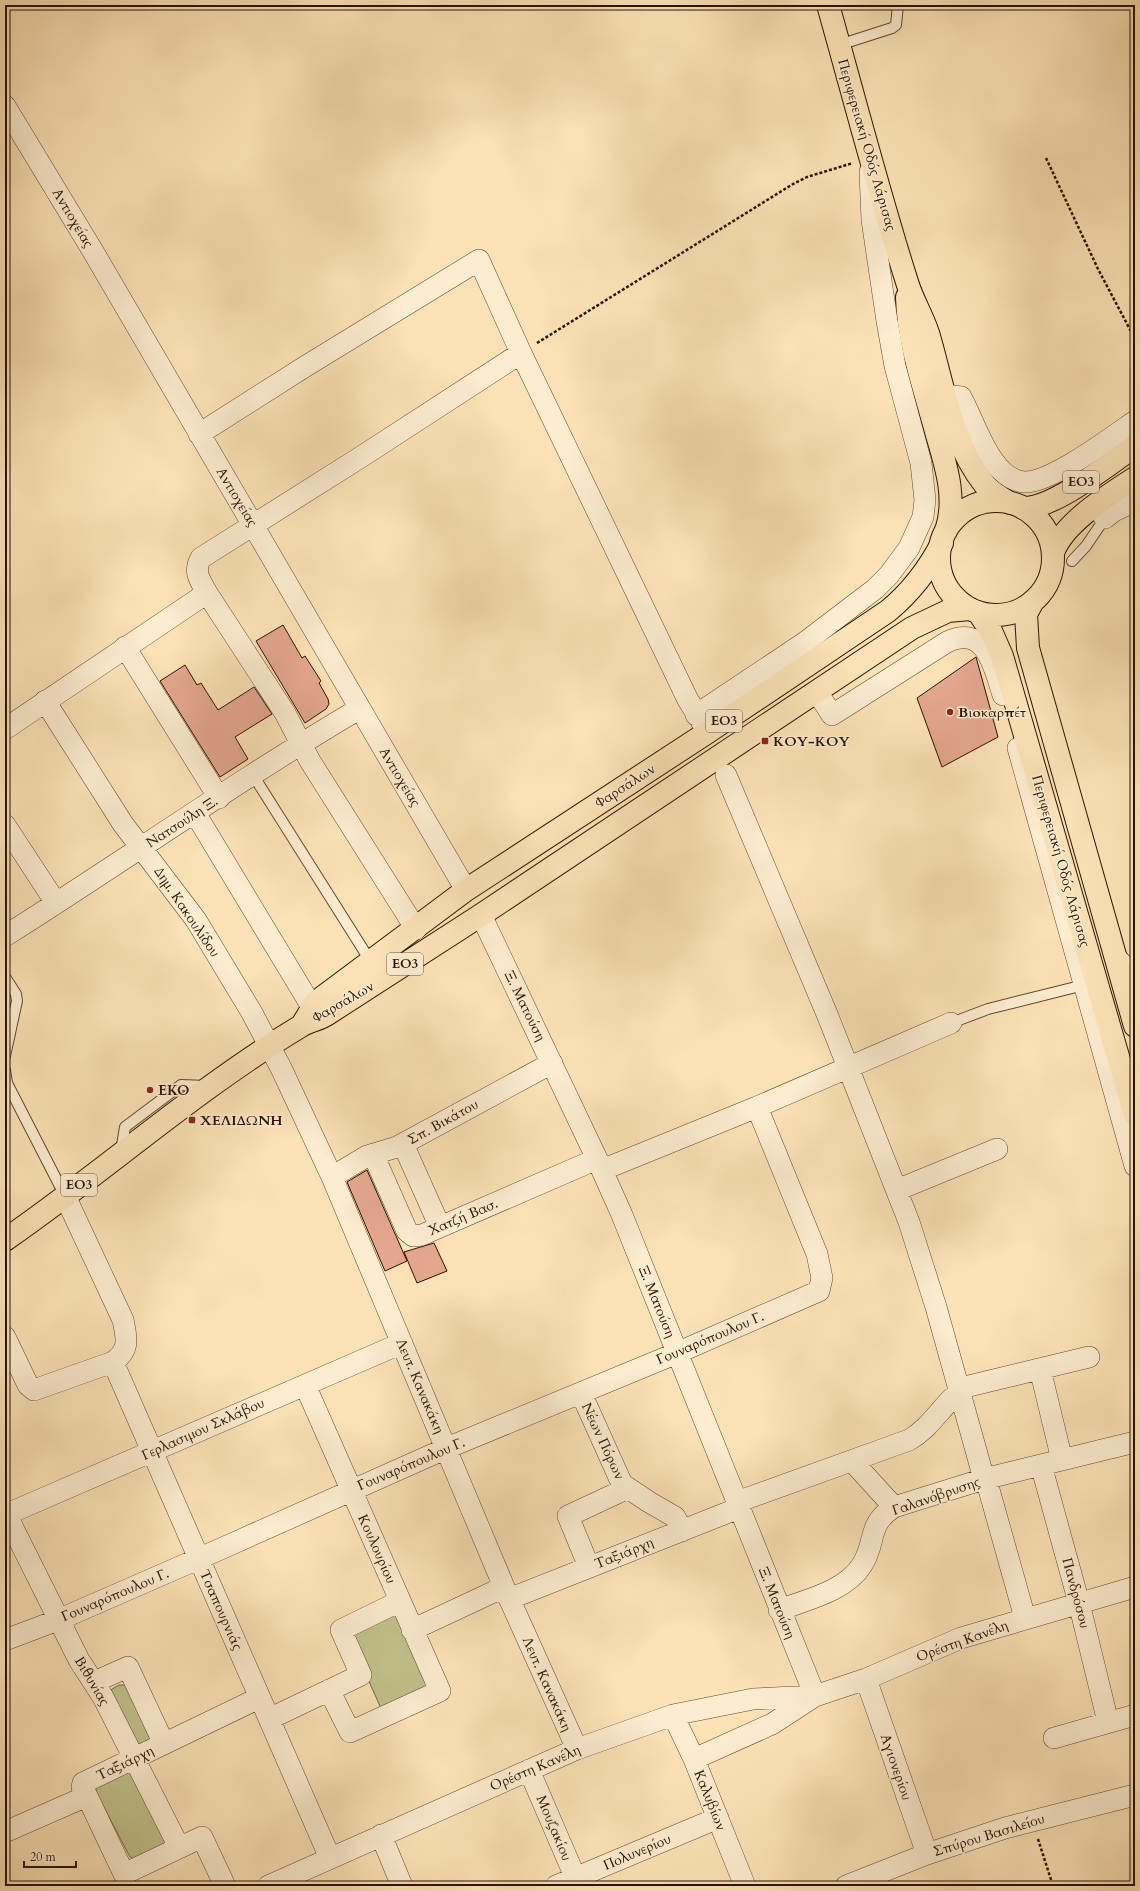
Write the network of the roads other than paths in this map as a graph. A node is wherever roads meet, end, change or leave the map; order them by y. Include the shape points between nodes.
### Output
1 (828, 5) edge
2 (898, 5) edge
3 (839, 45) junction
4 (5, 106) edge
5 (870, 157) junction
6 (907, 284) junction
7 (521, 353) junction
8 (953, 396) junction
9 (1135, 421) edge
10 (199, 434) junction
11 (1135, 446) edge
12 (1135, 478) edge
13 (1135, 501) edge
14 (1016, 505) junction
15 (1101, 511) junction
16 (253, 524) junction
17 (943, 539) junction
18 (1063, 557) junction
19 (207, 593) junction
20 (1032, 602) junction
21 (974, 610) junction
22 (124, 647) junction
23 (817, 692) junction
24 (45, 701) junction
25 (1010, 703) junction
26 (359, 709) junction
27 (702, 723) junction
28 (5, 728) edge
29 (302, 743) junction
30 (253, 775) junction
31 (726, 775) dead end
32 (219, 798) junction
33 (195, 813) junction
34 (5, 825) edge
35 (141, 849) junction
36 (466, 890) junction
37 (56, 903) junction
38 (481, 915) junction
39 (416, 929) junction
40 (5, 936) edge
41 (1112, 944) junction
42 (371, 962) junction
43 (1135, 970) edge
44 (5, 978) edge
45 (1084, 985) junction
46 (307, 1016) junction
47 (951, 1022) joint
48 (1135, 1026) edge
49 (270, 1046) junction
50 (5, 1056) edge
51 (552, 1063) junction
52 (847, 1067) junction
53 (5, 1070) edge
54 (757, 1107) junction
55 (1135, 1115) edge
56 (403, 1144) junction
57 (997, 1149) dead end
58 (373, 1154) junction
59 (600, 1164) junction
60 (1135, 1166) edge
61 (332, 1177) junction
62 (898, 1190) junction
63 (65, 1196) junction
64 (440, 1227) junction
65 (5, 1240) edge
66 (5, 1337) edge
67 (402, 1343) junction
68 (677, 1353) junction
69 (1089, 1357) dead end
70 (113, 1362) junction
71 (1040, 1369) junction
72 (305, 1384) junction
73 (960, 1391) junction
74 (581, 1393) junction
75 (1135, 1442) edge
76 (447, 1448) junction
77 (151, 1452) junction
78 (1062, 1460) junction
79 (852, 1461) junction
80 (1041, 1465) junction
81 (985, 1479) junction
82 (628, 1488) junction
83 (351, 1490) junction
84 (738, 1505) junction
85 (894, 1507) junction
86 (5, 1514) edge
87 (682, 1531) junction
88 (198, 1559) junction
89 (589, 1567) junction
90 (1135, 1587) edge
91 (507, 1593) junction
92 (400, 1601) junction
93 (1079, 1603) junction
94 (779, 1610) junction
95 (1025, 1618) junction
96 (58, 1620) junction
97 (412, 1630) junction
98 (5, 1640) edge
99 (866, 1679) junction
100 (94, 1682) junction
101 (329, 1690) junction
102 (815, 1696) junction
103 (259, 1698) junction
104 (673, 1715) junction
105 (1135, 1715) edge
106 (269, 1718) junction
107 (1108, 1722) junction
108 (1054, 1738) dead end
109 (164, 1744) junction
110 (577, 1750) junction
111 (133, 1759) junction
112 (694, 1759) junction
113 (529, 1770) junction
114 (86, 1796) junction
115 (1135, 1796) edge
116 (718, 1818) junction
117 (5, 1832) edge
118 (381, 1835) junction
119 (179, 1847) junction
120 (927, 1854) junction
121 (330, 1858) junction
122 (886, 1879) edge
123 (577, 1882) edge
124 (225, 1886) edge
125 (268, 1886) edge
126 (402, 1886) edge
127 (556, 1886) edge
128 (745, 1886) edge
129 (846, 1886) edge

1 - 3 main road, Περιφερειακή Οδός Λάρισας
2 - 3 lane via 896,25 892,28
3 - 5 main road, Περιφερειακή Οδός Λάρισας
4 - 10 street, Αντιοχείας
5 - 6 main road, Περιφερειακή Οδός Λάρισας
5 - 27 street via 872,220 895,366 921,463 925,500 923,517 909,548 876,589
6 - 8 main road, Περιφερειακή Οδός Λάρισας
6 - 17 main road, Περιφερειακή Οδός Λάρισας via 910,332 950,483 950,514
7 - 10 street via 479,260
7 - 16 street via 364,456
7 - 27 street
8 - 9 street via 996,464 1016,481 1034,480 1055,471
8 - 14 main road, Περιφερειακή Οδός Λάρισας via 959,436 974,468 985,485 997,496
10 - 16 street, Αντιοχείας
11 - 14 main road, ΕΟ3 via 1052,500 1032,508
12 - 15 main road, ΕΟ3
13 - 15 street via 1114,511
14 - 17 main road, ΕΟ3 via 987,502 972,507 958,516
14 - 18 main road via 1038,519 1051,544
15 - 18 main road, ΕΟ3 via 1063,536 1056,545
16 - 19 street via 201,558 197,565 197,573
16 - 26 street, Αντιοχείας
17 - 21 main road via 940,564 946,585 957,598
17 - 27 main road, Φαρσάλων / ΕΟ3 via 923,575 892,608
18 - 20 main road, ΕΟ3 via 1051,572 1044,589
19 - 22 street
19 - 29 street
20 - 21 main road, ΕΟ3 via 1018,611 1002,615
20 - 41 main road, Περιφερειακή Οδός Λάρισας via 1026,614 1028,648
21 - 23 main road, Φαρσάλων / ΕΟ3 via 948,611 912,628
21 - 25 main road, Περιφερειακή Οδός Λάρισας via 997,642
22 - 24 street
22 - 32 street
23 - 25 street via 832,715 947,642 965,637 976,640 991,659
23 - 38 main road, Φαρσάλων / ΕΟ3
24 - 28 street
24 - 35 street, Δημ. Κακουλίδου via 115,814
25 - 45 street
25 - 55 main road, Περιφερειακή Οδός Λάρισας
26 - 29 street, Νατσούλη Ξ.
26 - 36 street, Αντιοχείας
27 - 36 main road, Φαρσάλων / ΕΟ3
29 - 30 street, Νατσούλη Ξ.
29 - 39 street via 310,761
30 - 32 street, Νατσούλη Ξ.
30 - 42 lane
31 - 52 street
32 - 33 street, Νατσούλη Ξ.
33 - 35 street, Νατσούλη Ξ.
33 - 46 street
34 - 37 street
35 - 37 street, Νατσούλη Ξ.
35 - 49 street, Δημ. Κακουλίδου via 196,920
36 - 39 main road, Φαρσάλων / ΕΟ3
37 - 40 street, Νατσούλη Ξ.
38 - 46 main road, Φαρσάλων / ΕΟ3 via 326,1015
38 - 51 street, Ξ. Ματούση
39 - 42 main road, Φαρσάλων / ΕΟ3
41 - 43 lane
41 - 48 main road, Περιφερειακή Οδός Λάρισας
42 - 46 main road, Φαρσάλων / ΕΟ3
44 - 50 lane via 16,994 17,1001
45 - 47 lane via 988,1009
45 - 60 street
46 - 49 main road, Φαρσάλων / ΕΟ3
47 - 52 street, Χατζή Βασ.
49 - 61 street, Λευτ. Κανακάκη
49 - 63 main road, Φαρσάλων / ΕΟ3 via 211,1086
51 - 56 street, Σπ. Βικάτου
51 - 59 street, Ξ. Ματούση
52 - 54 street, Χατζή Βασ.
52 - 62 street
53 - 63 lane via 7,1083
54 - 59 street, Χατζή Βασ.
54 - 68 street, Γουναρόπουλου Γ. via 817,1254 822,1278 819,1291
56 - 58 street, Σπ. Βικάτου
56 - 64 street
57 - 62 street
58 - 61 street, Σπ. Βικάτου
58 - 64 street, Χατζή Βασ. via 407,1231 417,1236
59 - 64 street, Χατζή Βασ.
59 - 68 street, Ξ. Ματούση
61 - 67 street, Λευτ. Κανακάκη
62 - 73 street via 929,1282
63 - 65 main road, Φαρσάλων / ΕΟ3
63 - 70 street via 123,1320 127,1341 122,1355
66 - 70 street via 28,1385 34,1390
67 - 72 street, Γερλασιμου Σκλάβου
67 - 76 street, Λευτ. Κανακάκη
68 - 74 street, Γουναρόπουλου Γ.
68 - 84 street, Ξ. Ματούση
69 - 71 street
70 - 77 street, Τσαπουρνιάς
71 - 73 street via 969,1386
71 - 78 street
72 - 77 street, Γερλασιμου Σκλάβου
72 - 83 street, Κουλουρίου
73 - 79 street, Ταξιάρχη via 920,1434 897,1446
73 - 81 street
74 - 76 street, Γουναρόπουλου Γ.
74 - 82 street, Νέων Πόρων via 620,1480
75 - 78 street, Γαλανόβρυσης
76 - 83 street, Γουναρόπουλου Γ.
76 - 91 street, Λευτ. Κανακάκη
77 - 86 street, Γερλασιμου Σκλάβου
77 - 88 street, Τσαπουρνιάς
78 - 80 street, Γαλανόβρυσης
79 - 84 street, Ταξιάρχη
79 - 85 street
80 - 81 street, Γαλανόβρυσης
80 - 93 street, Πανδρόσου
81 - 85 street, Γαλανόβρυσης
81 - 95 street
82 - 87 street, Νέων Πόρων via 675,1516
82 - 89 street via 568,1516
83 - 88 street, Γουναρόπουλου Γ.
83 - 92 street, Κουλουρίου
84 - 87 street, Ταξιάρχη
84 - 94 street, Ξ. Ματούση
85 - 94 street, Γαλανόβρυσης via 877,1523 866,1558 852,1577 838,1586
86 - 96 street, Βιθυνίας
87 - 89 street, Ταξιάρχη
88 - 96 street, Γουναρόπουλου Γ.
88 - 103 street, Τσαπουρνιάς
89 - 91 street, Ταξιάρχη
90 - 93 street, Ορέστη Κανέλη
91 - 97 street, Ταξιάρχη
91 - 110 street, Λευτ. Κανακάκη
92 - 97 street, Κουλουρίου
92 - 101 street via 341,1630 361,1675
93 - 95 street, Ορέστη Κανέλη
93 - 107 street, Πανδρόσου
94 - 102 street, Ξ. Ματούση
95 - 99 street, Ορέστη Κανέλη via 971,1634
96 - 98 street, Γουναρόπουλου Γ.
96 - 100 street, Βιθυνίας
97 - 101 street, Κουλουρίου via 440,1691 350,1732
99 - 102 street, Ορέστη Κανέλη
99 - 120 street, Αγιονερίου
100 - 109 street via 128,1667
100 - 111 street, Βιθυνίας
101 - 106 street
102 - 104 street, Ορέστη Κανέλη via 753,1699
102 - 112 street, Ορέστη Κανέλη via 772,1724
103 - 106 street, Τσαπουρνιάς
103 - 109 street, Ταξιάρχη
104 - 110 street, Ορέστη Κανέλη
104 - 112 street, Καλυβίων
105 - 107 street
106 - 121 street, Τσαπουρνιάς
107 - 108 street
109 - 111 street, Ταξιάρχη
110 - 113 street, Ορέστη Κανέλη
111 - 114 street, Ταξιάρχη via 83,1784
111 - 119 street, Βιθυνίας
112 - 116 street, Καλυβίων
113 - 118 street, Ορέστη Κανέλη
113 - 123 street, Μουζακίου
114 - 117 street, Ταξιάρχη
114 - 119 street via 124,1874
115 - 120 street, Σπύρου Βασιλείου via 1032,1820
116 - 123 street, Πολυνερίου
116 - 128 street, Καλυβίων
118 - 121 street, Ορέστη Κανέλη
118 - 126 street
119 - 124 street via 202,1837
120 - 122 street, Σπύρου Βασιλείου
121 - 125 street, Ορέστη Κανέλη
122 - 129 street, Σπύρου Βασιλείου
123 - 127 street, Πολυνερίου

